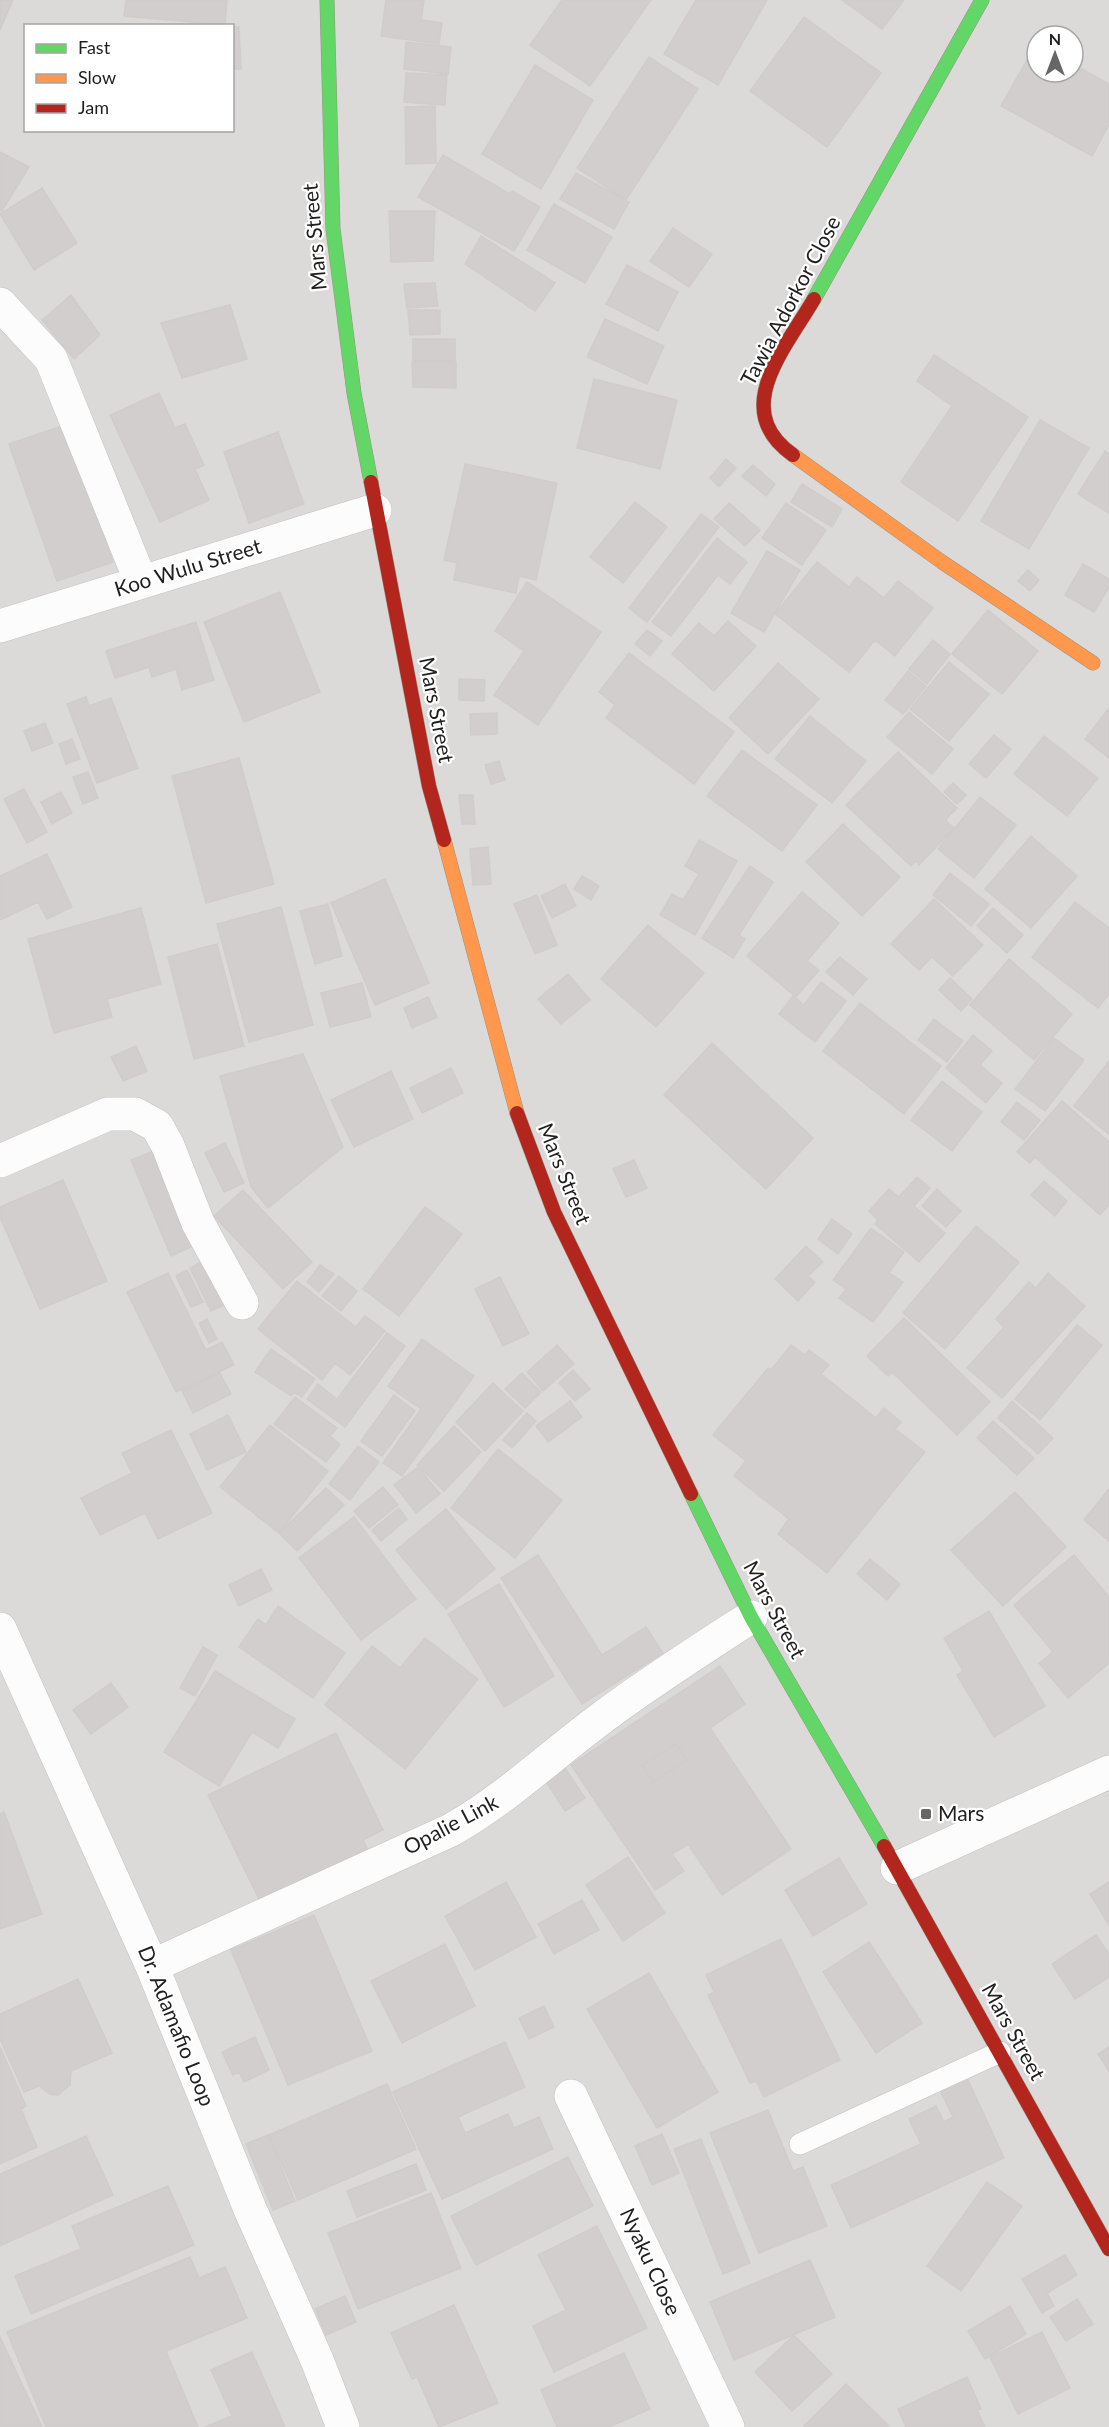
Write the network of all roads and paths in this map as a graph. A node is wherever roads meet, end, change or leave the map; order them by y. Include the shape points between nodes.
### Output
1 (327, 0) edge
2 (982, 0) edge
3 (0, 304) edge
4 (375, 510) junction
5 (141, 582) junction
6 (0, 626) edge
7 (1093, 663) dead end
8 (0, 1161) edge
9 (242, 1303) dead end
10 (751, 1617) junction
11 (0, 1629) edge
12 (1109, 1772) edge
13 (897, 1868) junction
14 (152, 1966) junction
15 (1000, 2052) junction
16 (571, 2096) dead end
17 (800, 2144) dead end
18 (1109, 2248) edge
19 (343, 2427) edge
20 (728, 2427) edge

1 - 4 street, Mars Street via 333,230 354,393
2 - 7 street, Tawia Adorkor Close via 772,373 760,403 764,428 778,445
3 - 5 street via 51,359
4 - 5 street, Koo Wulu Street
4 - 10 street, Mars Street via 429,786 519,1121 598,1305
5 - 6 street, Koo Wulu Street
8 - 9 street via 108,1114 135,1114 157,1126 198,1223
10 - 13 street, Mars Street
10 - 14 street, Opalie Link via 650,1682 480,1814
11 - 14 street, Dr. Adamafio Loop
12 - 13 street
13 - 15 street, Mars Street
14 - 19 street, Dr. Adamafio Loop
15 - 17 lane
15 - 18 street, Mars Street
16 - 20 street, Nyaku Close

